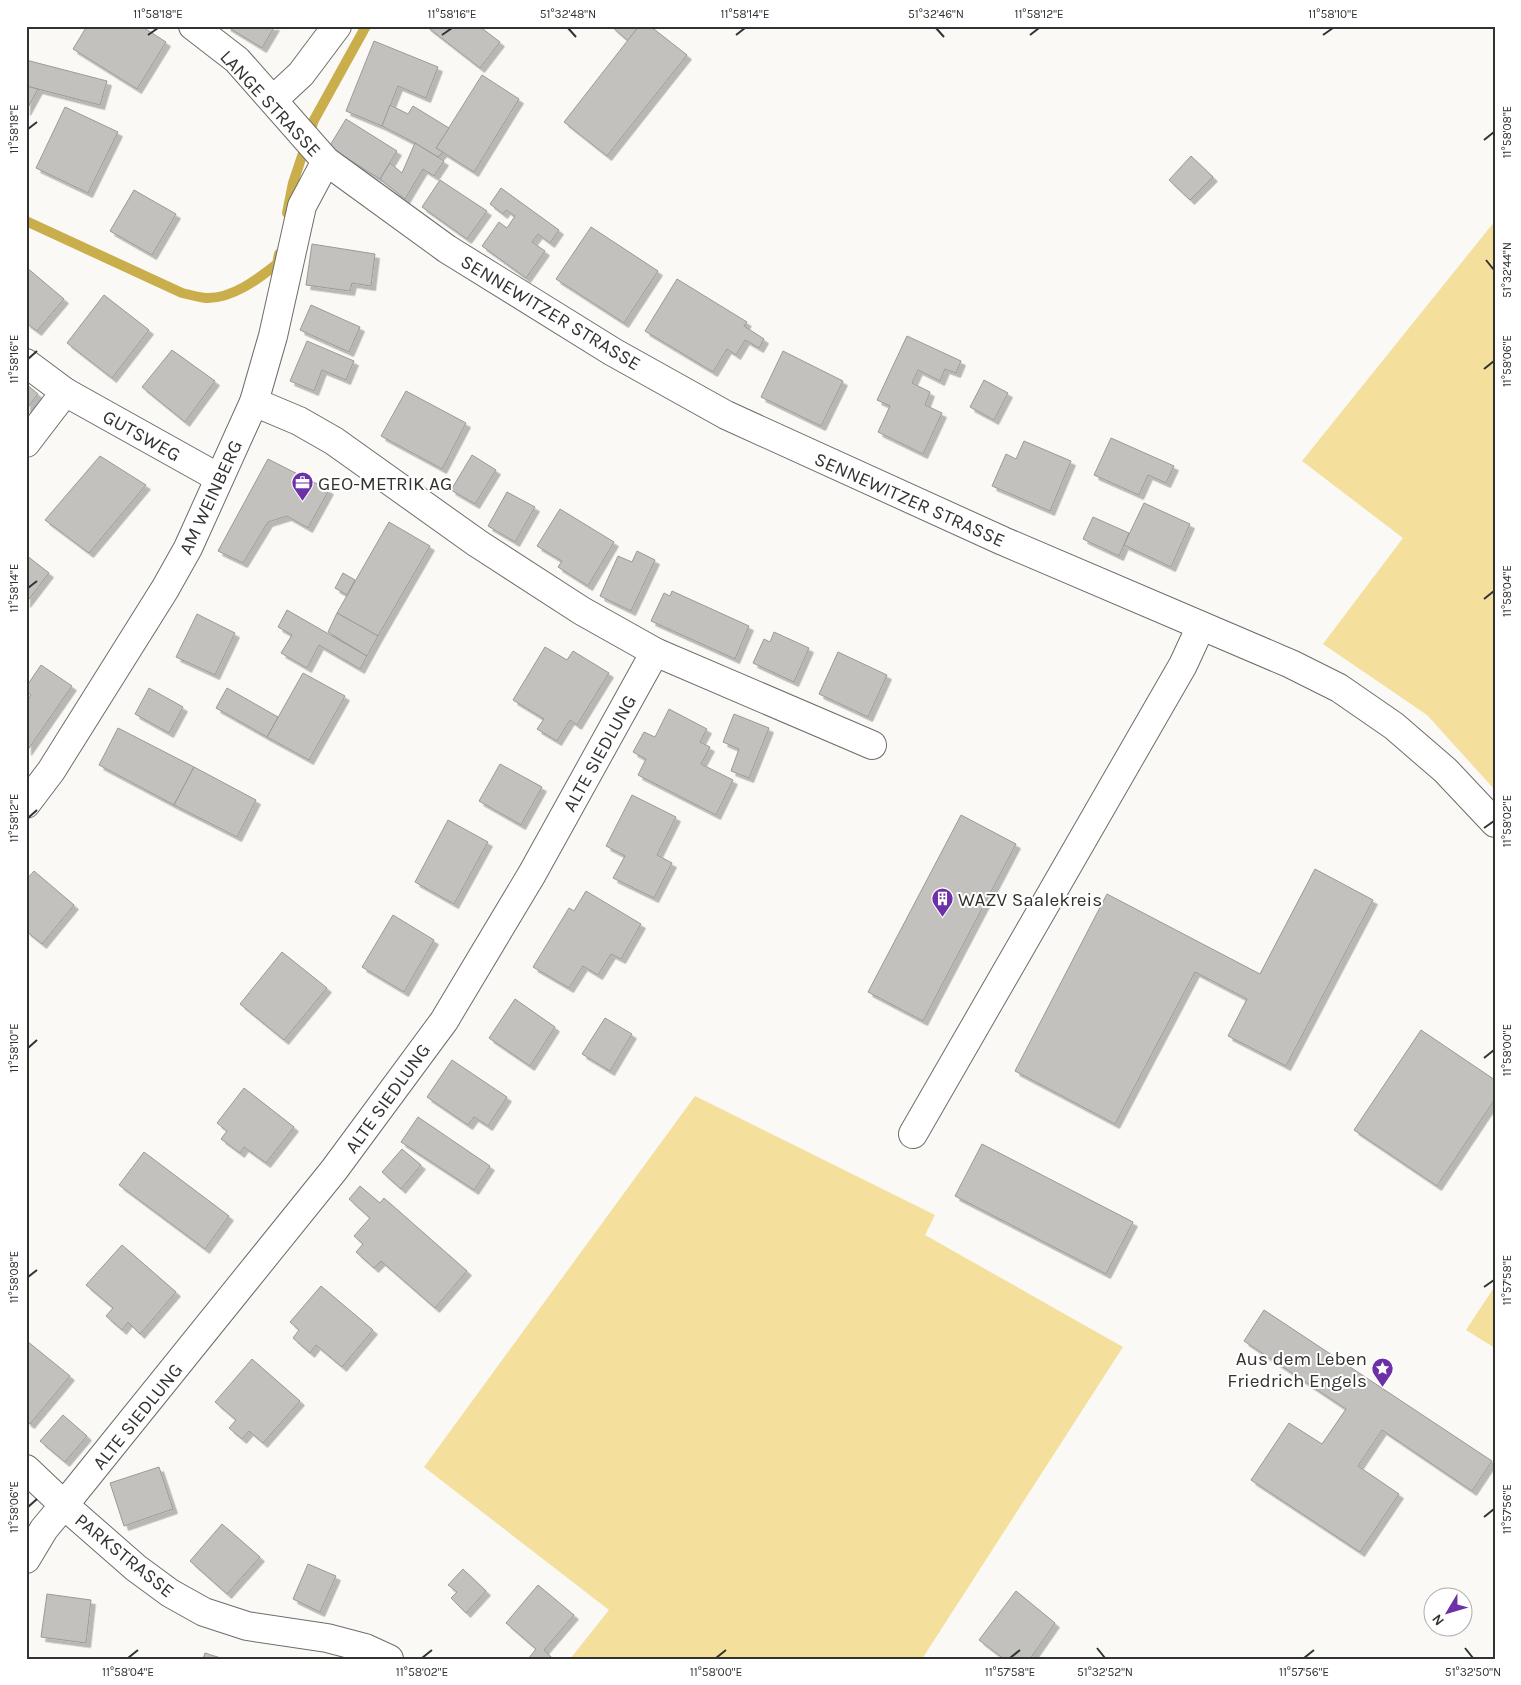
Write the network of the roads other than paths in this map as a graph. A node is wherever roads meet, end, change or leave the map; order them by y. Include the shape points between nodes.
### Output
1 (193, 26) edge
2 (337, 26) edge
3 (280, 108) junction
4 (319, 154) junction
5 (26, 363) edge
6 (65, 392) junction
7 (254, 402) junction
8 (26, 443) edge
9 (218, 478) junction
10 (1201, 626) junction
11 (655, 652) junction
12 (872, 745) dead end
13 (26, 804) edge
14 (1495, 823) edge
15 (912, 1134) dead end
16 (26, 1469) edge
17 (64, 1505) junction
18 (26, 1559) edge
19 (389, 1659) edge

1 - 3 street, LANGE STRASSE via 237,60
2 - 3 street
3 - 4 street, LANGE STRASSE
4 - 7 street, AM WEINBERG via 302,206 273,336
4 - 10 street, SENNEWITZER STRASSE via 447,249 612,352 726,415 1003,542
5 - 6 street, GUTSWEG
6 - 8 street
6 - 9 street, GUTSWEG
7 - 9 street, AM WEINBERG
7 - 11 street via 299,420 334,441 478,543 582,611
9 - 13 street, AM WEINBERG via 188,548 165,589 51,771
10 - 14 street, SENNEWITZER STRASSE via 1338,688 1394,726 1446,770
10 - 15 street via 1182,665
11 - 12 street
11 - 17 street, ALTE SIEDLUNG via 532,874 444,1021 334,1170
16 - 17 street, PARKSTRASSE
17 - 18 street, PARKSTRASSE via 44,1529
17 - 19 street, PARKSTRASSE via 136,1568 170,1593 204,1612 247,1626 327,1638 365,1648

